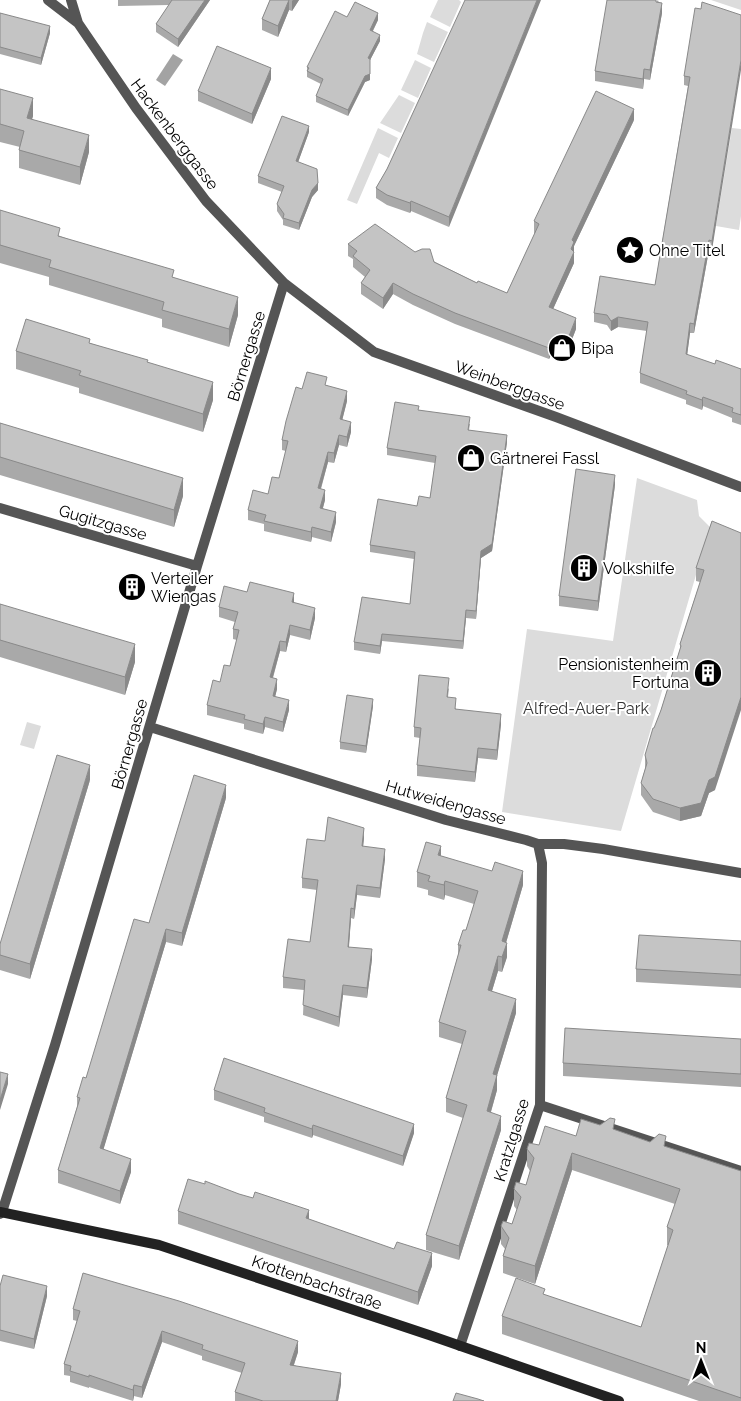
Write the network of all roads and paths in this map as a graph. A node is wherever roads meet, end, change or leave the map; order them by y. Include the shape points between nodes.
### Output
1 (48, 0) edge
2 (71, 0) edge
3 (78, 23) junction
4 (284, 283) junction
5 (741, 487) edge
6 (0, 508) edge
7 (198, 566) junction
8 (150, 727) junction
9 (538, 844) junction
10 (741, 873) edge
11 (540, 1105) junction
12 (741, 1171) edge
13 (1, 1213) edge
14 (460, 1346) junction
15 (618, 1401) edge

1 - 3 street, Hackenberggasse
2 - 3 street
3 - 4 street, Hackenberggasse via 136,108 206,201
4 - 5 street, Weinberggasse via 374,352
4 - 7 street, Börnergasse
6 - 7 street, Gugitzgasse
7 - 8 street, Börnergasse
8 - 9 street, Hutweidengasse via 446,820
8 - 13 street, Börnergasse
9 - 10 street, Hutweidengasse via 604,849
9 - 11 street, Kratzlgasse via 542,863
11 - 12 street
11 - 14 street, Kratzlgasse
13 - 14 main road, Krottenbachstraße via 158,1245
14 - 15 main road, Krottenbachstraße

